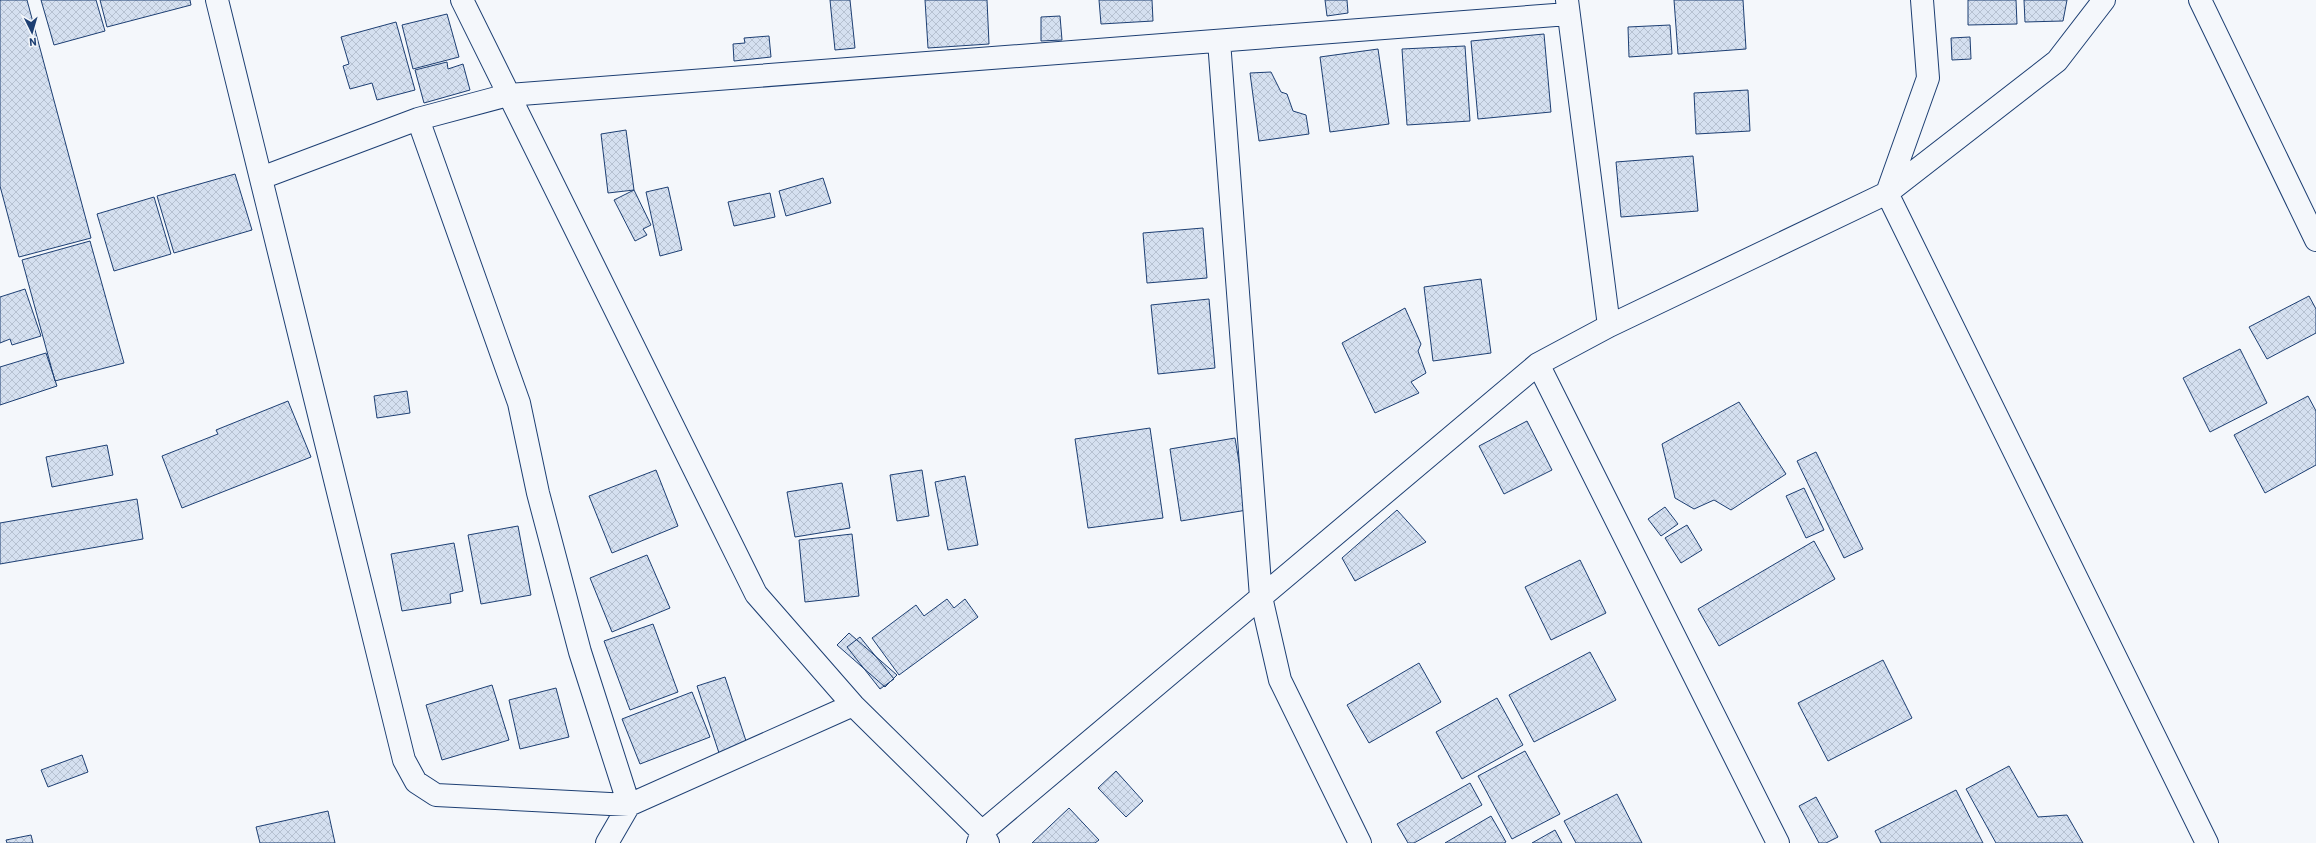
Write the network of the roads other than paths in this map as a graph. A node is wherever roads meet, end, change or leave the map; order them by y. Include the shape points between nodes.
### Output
1 (217, 0) edge
2 (462, 0) edge
3 (1922, 0) edge
4 (2104, 0) edge
5 (2200, 0) edge
6 (1567, 7) edge
7 (1219, 41) junction
8 (508, 95) junction
9 (418, 119) junction
10 (261, 178) junction
11 (1887, 193) junction
12 (2316, 240) edge
13 (1609, 326) junction
14 (1538, 364) junction
15 (1261, 597) junction
16 (853, 706) junction
17 (629, 805) junction
18 (983, 839) edge
19 (607, 843) edge
20 (1360, 843) edge
21 (1778, 843) edge
22 (2207, 843) edge

1 - 10 street
2 - 8 street
3 - 11 street via 1928,78
4 - 11 street via 2057,61
5 - 12 street
6 - 7 street
6 - 13 street
7 - 8 street
7 - 15 street
8 - 9 street
8 - 16 street via 756,594
9 - 10 street
9 - 17 street via 519,403 538,493 580,652
10 - 17 street via 404,760 416,782 436,795
11 - 13 street
11 - 22 street
13 - 14 street
14 - 15 street
14 - 21 street
15 - 18 street
15 - 20 street via 1280,680
16 - 17 street
16 - 18 street
17 - 19 street

